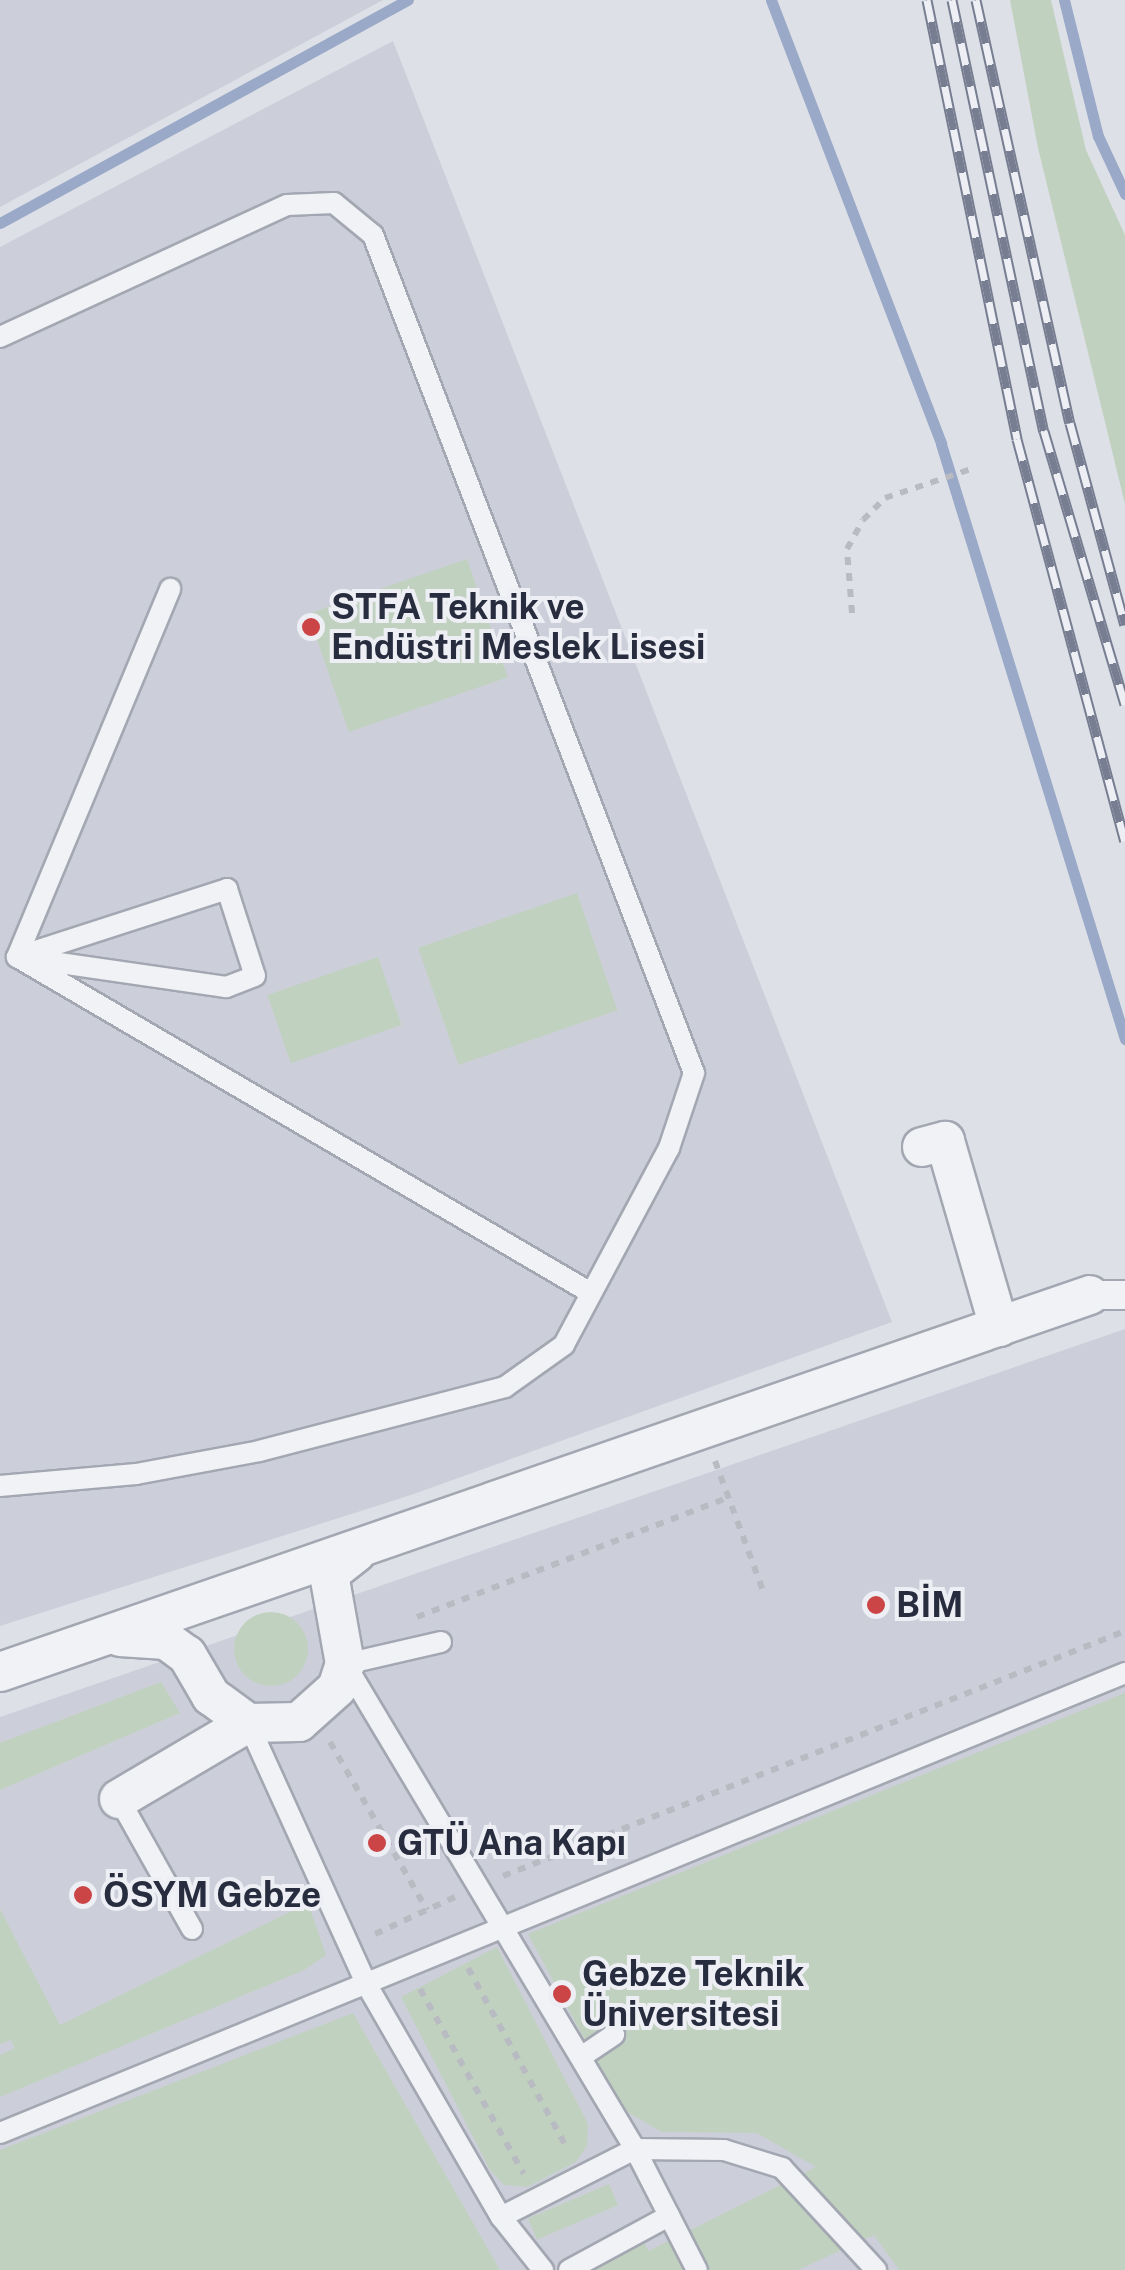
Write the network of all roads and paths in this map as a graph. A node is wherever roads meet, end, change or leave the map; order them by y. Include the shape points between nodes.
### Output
1 (0, 337) edge
2 (974, 468) dead end
3 (170, 589) dead end
4 (852, 613) dead end
5 (17, 956) junction
6 (922, 1148) dead end
7 (590, 1294) junction
8 (1108, 1295) edge
9 (999, 1328) junction
10 (705, 1431) junction
11 (0, 1486) edge
12 (727, 1498) junction
13 (356, 1552) junction
14 (765, 1596) dead end
15 (1125, 1631) edge
16 (440, 1642) dead end
17 (73, 1646) junction
18 (383, 1656) junction
19 (345, 1664) junction
20 (0, 1672) edge
21 (1125, 1674) edge
22 (313, 1713) junction
23 (248, 1723) junction
24 (119, 1799) joint
25 (478, 1886) junction
26 (431, 1908) junction
27 (503, 1925) junction
28 (192, 1929) dead end
29 (386, 1929) junction
30 (349, 1946) junction
31 (456, 1947) junction
32 (408, 1968) junction
33 (368, 1986) junction
34 (614, 2035) dead end
35 (580, 2058) junction
36 (0, 2133) edge
37 (635, 2149) junction
38 (582, 2176) junction
39 (538, 2198) junction
40 (669, 2216) junction
41 (501, 2218) junction
42 (543, 2270) edge
43 (569, 2270) edge
44 (697, 2270) edge
45 (876, 2270) edge

1 - 7 lane via 287,205 334,203 373,235 694,1074 688,1107
2 - 4 path via 886,498 847,549
3 - 5 lane
5 - 5 lane via 228,890 256,976 226,987
5 - 7 lane
6 - 9 street via 945,1141
7 - 11 lane via 564,1346 505,1387 260,1451 136,1474
8 - 9 street
9 - 10 street
10 - 12 path
10 - 13 street
12 - 14 path
12 - 18 path via 422,1611
13 - 17 street
13 - 19 street via 328,1574
15 - 25 path
16 - 18 lane
17 - 20 street
17 - 23 street via 146,1635 166,1640 187,1656 211,1696
18 - 19 lane
19 - 22 street via 337,1688
19 - 25 lane
21 - 27 lane
22 - 23 street via 274,1727
22 - 26 path
23 - 24 street
23 - 30 lane
24 - 28 lane
25 - 26 path
25 - 27 lane
26 - 29 path
26 - 31 path
27 - 31 lane
27 - 35 lane
29 - 30 path
29 - 32 path
30 - 33 lane
31 - 32 lane
31 - 38 path
32 - 33 lane
32 - 39 path
33 - 36 lane
33 - 41 lane
34 - 35 lane
35 - 37 lane
37 - 38 lane
37 - 40 lane
37 - 45 lane via 724,2150 782,2168
38 - 39 lane
39 - 41 lane
40 - 43 lane
40 - 44 lane
41 - 42 lane

